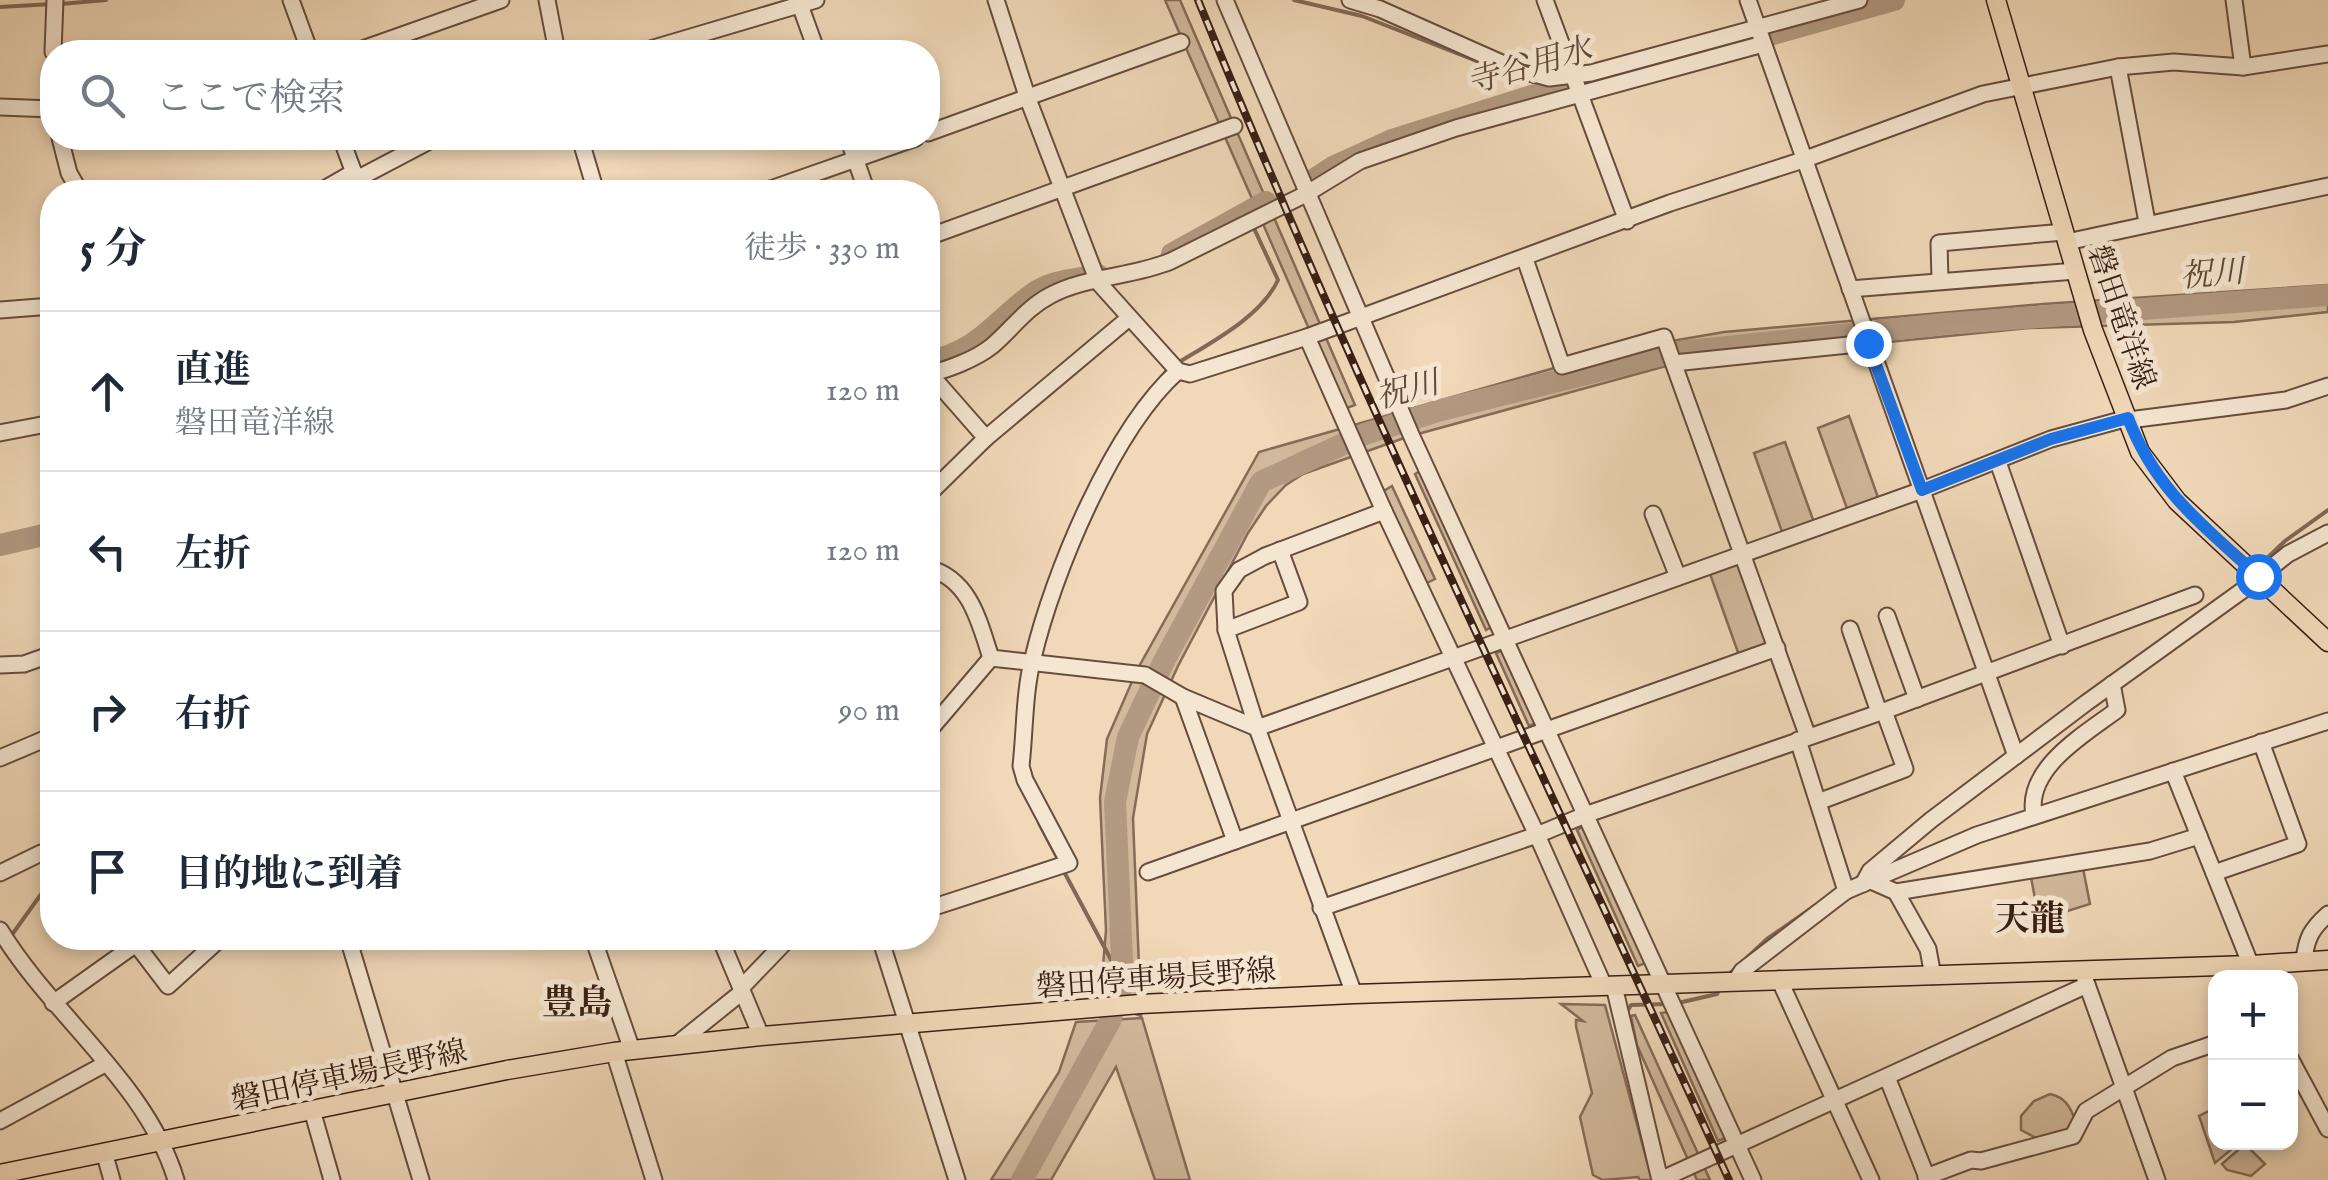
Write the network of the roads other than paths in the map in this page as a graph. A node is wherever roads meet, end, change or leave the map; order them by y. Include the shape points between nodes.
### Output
1 (55, 0) edge
2 (291, 0) edge
3 (502, 0) edge
4 (547, 0) edge
5 (816, 0) edge
6 (996, 0) edge
7 (1225, 0) edge
8 (1350, 0) edge
9 (1544, 0) edge
10 (1748, 0) edge
11 (1860, 0) edge
12 (1996, 0) edge
13 (2234, 0) edge
14 (800, 5) junction
15 (1384, 5) edge
16 (1761, 36) junction
17 (54, 40) edge
18 (306, 40) edge
19 (388, 40) edge
20 (555, 40) edge
21 (681, 40) edge
22 (813, 40) edge
23 (1181, 42) dead end
24 (2328, 55) edge
25 (2118, 67) junction
26 (2244, 67) junction
27 (1573, 76) junction
28 (2022, 84) junction
29 (1582, 94) junction
30 (1028, 98) junction
31 (0, 107) edge
32 (40, 109) edge
33 (1234, 126) dead end
34 (940, 129) edge
35 (63, 150) edge
36 (345, 150) edge
37 (413, 150) edge
38 (584, 150) edge
39 (853, 150) edge
40 (882, 150) edge
41 (856, 159) junction
42 (1803, 160) junction
43 (73, 180) edge
44 (357, 180) edge
45 (359, 180) edge
46 (592, 180) edge
47 (796, 180) edge
48 (863, 180) edge
49 (2328, 186) edge
50 (1064, 188) junction
51 (1306, 194) junction
52 (1626, 221) junction
53 (2147, 222) junction
54 (940, 232) edge
55 (2066, 237) junction
56 (1525, 259) junction
57 (2076, 271) junction
58 (1940, 280) junction
59 (1098, 282) junction
60 (1850, 289) junction
61 (40, 307) edge
62 (0, 310) edge
63 (1360, 317) junction
64 (1129, 318) junction
65 (1307, 337) junction
66 (1868, 343) junction
67 (1674, 364) junction
68 (940, 367) edge
69 (1178, 371) junction
70 (940, 384) edge
71 (2328, 386) edge
72 (2128, 419) junction
73 (40, 426) edge
74 (0, 434) edge
75 (986, 438) junction
76 (1998, 462) junction
77 (940, 484) edge
78 (1922, 490) junction
79 (1384, 511) junction
80 (1653, 514) dead end
81 (2328, 533) edge
82 (1280, 550) junction
83 (1742, 554) junction
84 (940, 571) edge
85 (2258, 576) junction
86 (1678, 577) junction
87 (2195, 595) dead end
88 (1887, 616) dead end
89 (1850, 629) dead end
90 (1226, 630) junction
91 (1507, 638) junction
92 (2328, 642) edge
93 (2062, 646) junction
94 (1777, 648) junction
95 (1453, 657) junction
96 (40, 658) edge
97 (991, 658) junction
98 (1032, 662) junction
99 (0, 665) edge
100 (1986, 674) junction
101 (2112, 684) junction
102 (1183, 696) junction
103 (1917, 699) junction
104 (1882, 711) junction
105 (940, 718) edge
106 (2328, 721) edge
107 (1257, 728) junction
108 (1547, 730) junction
109 (1803, 738) junction
110 (40, 741) edge
111 (2261, 742) junction
112 (1495, 747) junction
113 (2016, 756) junction
114 (0, 758) edge
115 (2173, 770) junction
116 (1818, 802) junction
117 (1585, 815) junction
118 (2034, 815) junction
119 (1290, 823) junction
120 (1536, 835) junction
121 (2199, 836) junction
122 (1236, 841) junction
123 (40, 853) edge
124 (1148, 872) dead end
125 (0, 873) edge
126 (2214, 873) junction
127 (1867, 883) junction
128 (1846, 891) junction
129 (1896, 892) junction
130 (940, 905) edge
131 (1320, 908) junction
132 (2328, 914) edge
133 (4, 939) edge
134 (128, 950) edge
135 (141, 950) edge
136 (208, 950) edge
137 (352, 950) edge
138 (595, 950) edge
139 (725, 950) edge
140 (778, 950) edge
141 (884, 950) edge
142 (2328, 960) edge
143 (2304, 962) junction
144 (2253, 970) edge
145 (2259, 970) edge
146 (2208, 973) edge
147 (1933, 976) junction
148 (2084, 977) junction
149 (1779, 980) junction
150 (1735, 982) junction
151 (1663, 983) junction
152 (1609, 986) junction
153 (742, 990) junction
154 (1354, 994) junction
155 (53, 1003) junction
156 (908, 1024) junction
157 (761, 1036) junction
158 (676, 1046) junction
159 (2208, 1046) edge
160 (623, 1051) junction
161 (2291, 1060) edge
162 (105, 1064) junction
163 (1887, 1078) junction
164 (2124, 1090) junction
165 (394, 1093) junction
166 (1834, 1101) junction
167 (312, 1110) junction
168 (0, 1121) edge
169 (2328, 1130) edge
170 (163, 1141) junction
171 (1738, 1146) junction
172 (104, 1152) junction
173 (51, 1172) edge
174 (0, 1174) edge
175 (1927, 1178) edge
176 (112, 1180) edge
177 (176, 1180) edge
178 (332, 1180) edge
179 (421, 1180) edge
180 (654, 1180) edge
181 (956, 1180) edge
182 (1660, 1180) edge
183 (1753, 1180) edge
184 (1871, 1180) edge
185 (2157, 1180) edge

1 - 17 street
2 - 18 street
3 - 19 street
4 - 20 street
5 - 14 street
6 - 30 street
7 - 51 street
8 - 15 street
9 - 27 street
10 - 16 street
11 - 16 street
12 - 28 main road, 磐田竜洋線
13 - 26 street
14 - 21 street
14 - 22 street
15 - 27 street via 1512,68 1549,78
16 - 27 street
16 - 29 street
16 - 42 street
23 - 30 street
24 - 26 street
25 - 26 street
25 - 28 street
25 - 53 street
27 - 29 street
28 - 42 street
28 - 55 main road, 磐田竜洋線
29 - 51 street via 1372,156
29 - 52 street
30 - 34 street
30 - 50 street
31 - 32 street
33 - 50 street
35 - 43 street
36 - 44 street
37 - 45 street
38 - 46 street
39 - 41 street
40 - 41 street
41 - 47 street
41 - 48 street
42 - 52 street
42 - 60 street
49 - 53 street
50 - 54 street
50 - 59 street
51 - 59 street via 1150,270
51 - 63 street
52 - 56 street
53 - 55 street
55 - 57 main road, 磐田竜洋線
55 - 58 street via 1939,243
56 - 63 street
56 - 67 street via 1562,366 1664,337
57 - 58 street
57 - 72 main road, 磐田竜洋線
58 - 60 street
59 - 64 street
59 - 68 street via 1046,297 990,348
60 - 66 street
61 - 62 street
63 - 65 street
63 - 91 street
64 - 69 street
64 - 75 street
65 - 69 street via 1200,372
65 - 79 street
66 - 67 street
66 - 78 street
67 - 83 street
69 - 98 street via 1139,413 1113,457 1064,564
70 - 75 street
71 - 72 street via 2286,400
72 - 76 street via 2051,439
72 - 85 main road, 磐田竜洋線 via 2157,478
73 - 74 street
75 - 77 street
76 - 78 street
76 - 93 street
78 - 83 street
78 - 100 street
79 - 82 street
79 - 95 street
80 - 86 street
81 - 85 street
82 - 90 street via 1240,570 1224,591
82 - 90 street via 1298,602
83 - 86 street
83 - 94 street
84 - 97 street via 973,602
85 - 92 main road, 磐田竜洋線
85 - 101 street
86 - 91 street
87 - 93 street
88 - 103 street
89 - 104 street
90 - 107 street
91 - 95 street
91 - 108 street
93 - 100 street
94 - 108 street
94 - 109 street
95 - 107 street
95 - 112 street
96 - 99 street
97 - 98 street
97 - 105 street
98 - 102 street via 1145,675
98 - 130 street via 1022,766 1069,863
100 - 103 street
100 - 113 street
101 - 113 street
101 - 118 street via 2117,710 2046,767
102 - 107 street
102 - 122 street
103 - 104 street
104 - 109 street
104 - 116 street via 1905,770
106 - 111 street
107 - 119 street
108 - 112 street
108 - 117 street
109 - 116 street
109 - 117 street
110 - 114 street
111 - 115 street
111 - 126 street via 2298,844
112 - 119 street
112 - 120 street
113 - 127 street via 1870,870
115 - 118 street
115 - 121 street
116 - 128 street
117 - 120 street
117 - 151 street
118 - 127 street
119 - 122 street
119 - 131 street
120 - 131 street
120 - 152 street
121 - 126 street
121 - 129 street via 2150,851
122 - 124 street
123 - 125 street
126 - 144 street
127 - 128 street
127 - 129 street
128 - 150 street
129 - 147 street via 1928,948
131 - 154 street
132 - 143 street via 2306,941
133 - 155 street
134 - 155 street
135 - 136 street via 168,986
137 - 165 street
138 - 160 street
139 - 153 street
140 - 153 street
141 - 156 street
142 - 143 main road, 磐田停車場長野線
143 - 145 main road, 磐田停車場長野線
146 - 148 main road, 磐田停車場長野線
147 - 148 main road, 磐田停車場長野線
147 - 149 main road, 磐田停車場長野線
148 - 163 street
148 - 164 street
149 - 150 main road, 磐田停車場長野線
149 - 166 street
150 - 151 main road, 磐田停車場長野線
151 - 152 main road, 磐田停車場長野線
151 - 171 street
152 - 154 main road, 磐田停車場長野線
152 - 182 street
153 - 157 street
153 - 158 street
154 - 156 main road, 磐田停車場長野線
155 - 162 street
156 - 157 main road, 磐田停車場長野線
156 - 181 street
157 - 158 main road, 磐田停車場長野線
158 - 160 main road, 磐田停車場長野線
159 - 164 street via 2172,1058
160 - 165 main road, 磐田停車場長野線
160 - 180 street
161 - 169 street
162 - 168 street
162 - 170 street
163 - 166 street
163 - 175 street
164 - 175 street via 2086,1111 2073,1136 1971,1160
164 - 185 street
165 - 167 main road, 磐田停車場長野線
165 - 179 street
166 - 171 street
166 - 184 street
167 - 170 main road, 磐田停車場長野線
167 - 178 street
170 - 172 main road, 磐田停車場長野線
170 - 177 street
171 - 182 street
171 - 183 street
172 - 173 main road, 磐田停車場長野線
172 - 176 street
173 - 174 main road, 磐田停車場長野線

